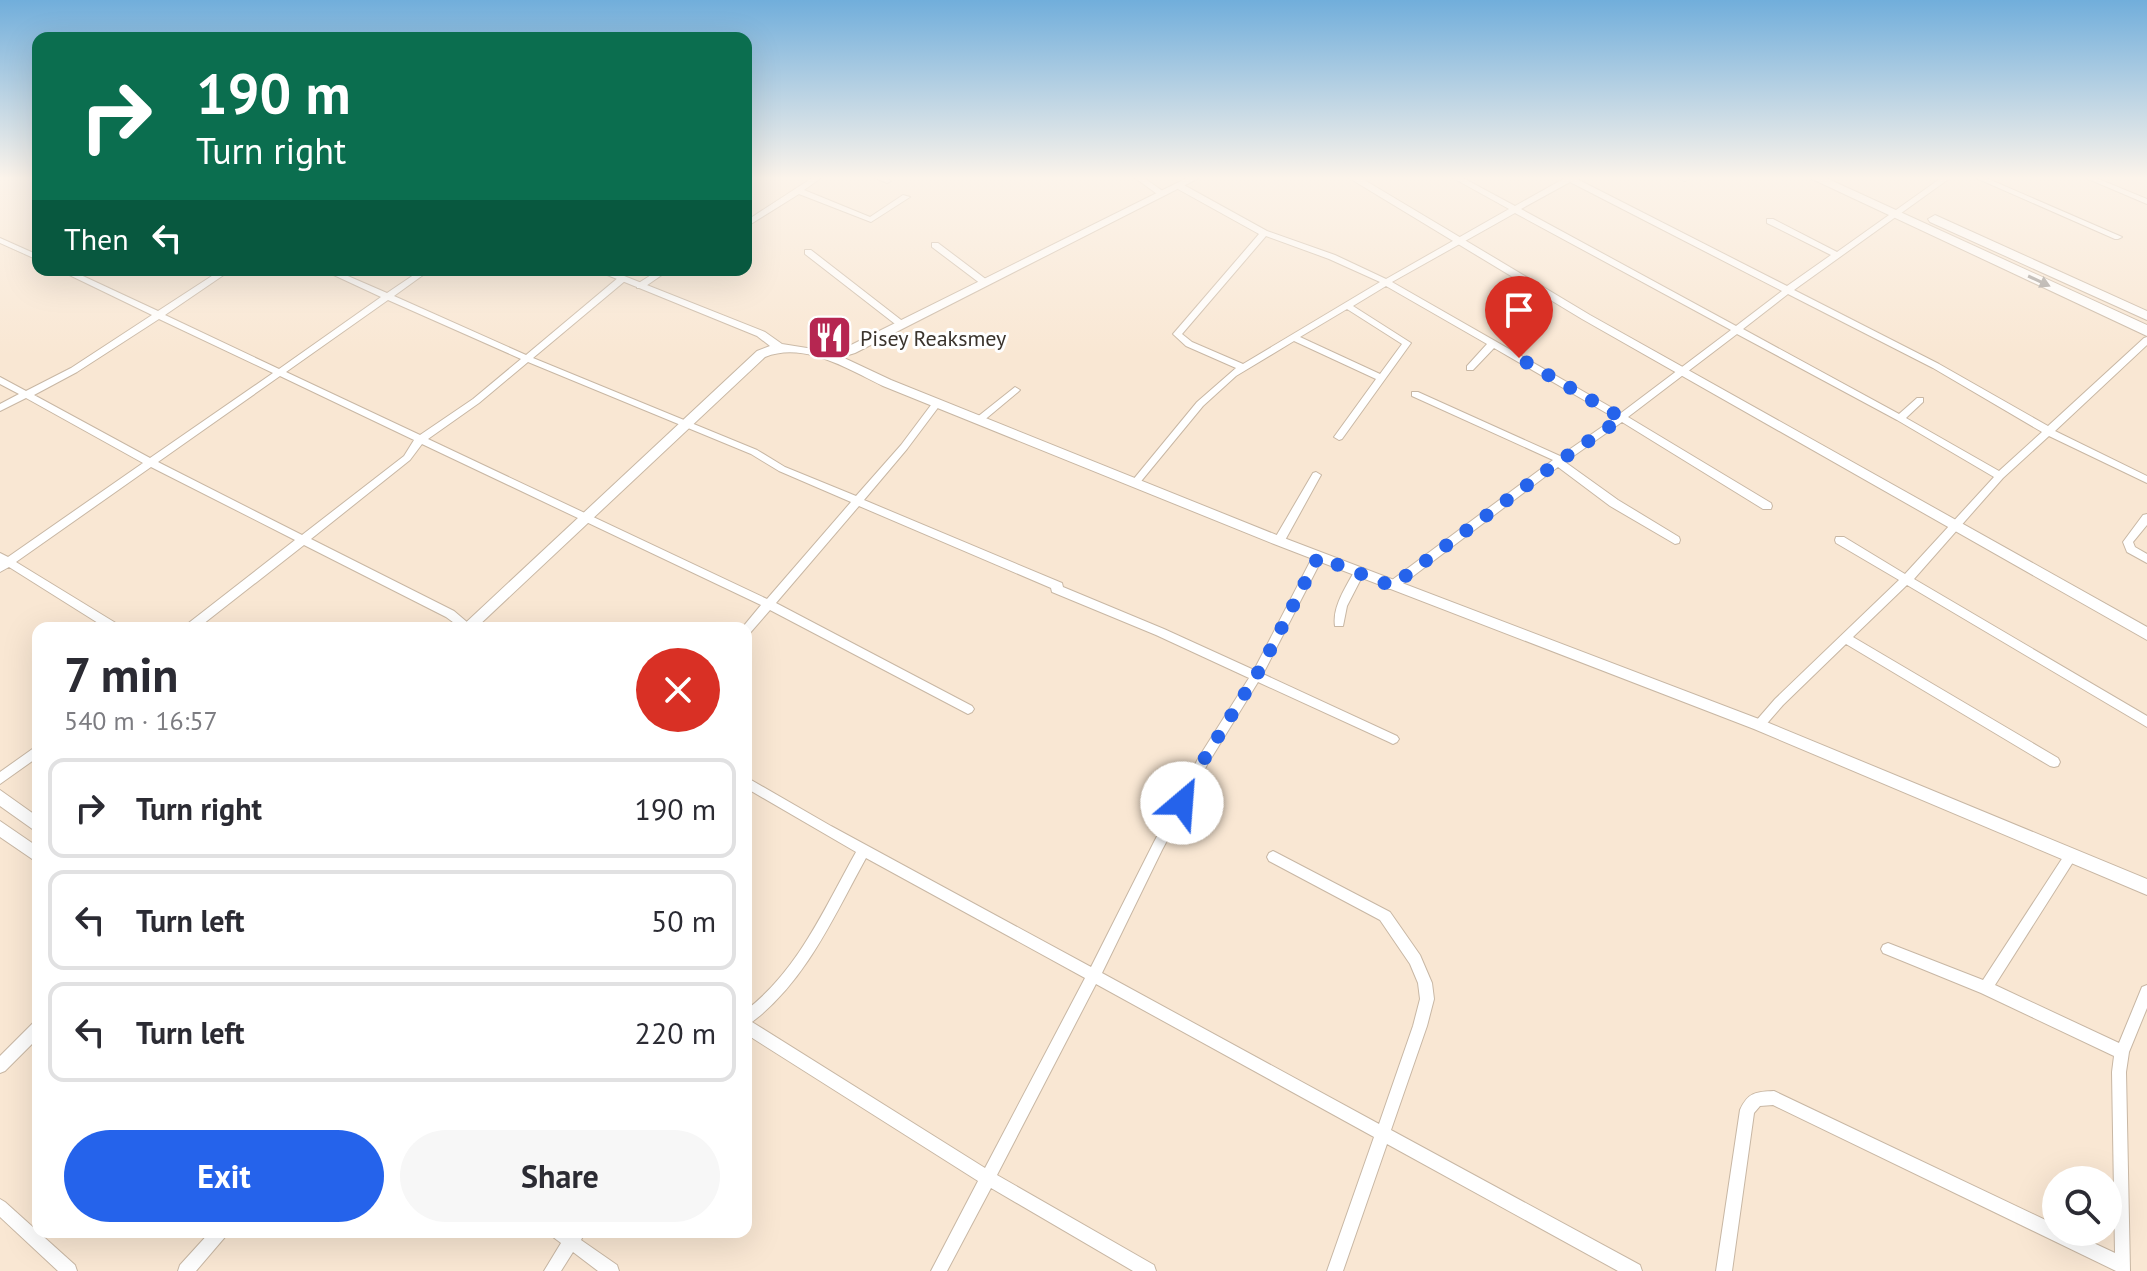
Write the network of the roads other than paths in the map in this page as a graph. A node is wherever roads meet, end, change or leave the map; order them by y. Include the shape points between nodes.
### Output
1 (1075, 237) edge
2 (1260, 237) edge
3 (1276, 237) edge
4 (1450, 237) edge
5 (1466, 237) edge
6 (1564, 237) edge
7 (1685, 237) edge
8 (1802, 237) edge
9 (1861, 237) edge
10 (1955, 237) edge
11 (1963, 237) edge
12 (0, 240) edge
13 (1458, 242) junction
14 (935, 245) dead end
15 (808, 252) dead end
16 (32, 255) edge
17 (1837, 255) junction
18 (76, 276) edge
19 (217, 276) edge
20 (341, 276) edge
21 (418, 276) edge
22 (615, 276) edge
23 (656, 276) edge
24 (622, 279) junction
25 (984, 282) junction
26 (1386, 282) junction
27 (640, 286) junction
28 (1788, 290) junction
29 (388, 297) junction
30 (1347, 306) junction
31 (157, 314) junction
32 (2147, 316) edge
33 (902, 325) junction
34 (1734, 330) junction
35 (2147, 331) edge
36 (1294, 338) junction
37 (2147, 340) edge
38 (1493, 343) junction
39 (779, 347) junction
40 (832, 356) junction
41 (526, 358) junction
42 (1244, 368) junction
43 (1470, 368) dead end
44 (1680, 371) junction
45 (280, 372) junction
46 (1382, 378) junction
47 (0, 380) edge
48 (1015, 390) dead end
49 (1415, 394) dead end
50 (25, 395) junction
51 (1920, 400) dead end
52 (937, 403) junction
53 (0, 408) edge
54 (1622, 418) junction
55 (1900, 418) junction
56 (979, 420) junction
57 (685, 423) junction
58 (2050, 432) junction
59 (1339, 437) dead end
60 (419, 441) junction
61 (1559, 461) junction
62 (149, 462) junction
63 (1316, 475) dead end
64 (2000, 476) junction
65 (2147, 480) edge
66 (1135, 483) junction
67 (855, 500) junction
68 (1767, 506) dead end
69 (2147, 518) edge
70 (584, 519) junction
71 (1954, 525) junction
72 (301, 539) junction
73 (1675, 540) dead end
74 (1840, 540) dead end
75 (1279, 541) junction
76 (1318, 557) junction
77 (2147, 559) edge
78 (3, 562) edge
79 (1359, 573) junction
80 (1906, 580) junction
81 (1392, 586) junction
82 (768, 604) junction
83 (105, 622) edge
84 (197, 622) edge
85 (460, 622) edge
86 (474, 622) edge
87 (752, 623) edge
88 (1339, 623) dead end
89 (2147, 634) edge
90 (1845, 638) junction
91 (1253, 677) junction
92 (968, 709) dead end
93 (2147, 722) edge
94 (1759, 725) junction
95 (1393, 739) dead end
96 (32, 755) edge
97 (2054, 762) dead end
98 (0, 779) edge
99 (752, 785) edge
100 (0, 797) edge
101 (32, 821) edge
102 (0, 828) edge
103 (864, 849) junction
104 (32, 852) edge
105 (2071, 855) junction
106 (1273, 857) dead end
107 (2147, 887) edge
108 (1888, 949) dead end
109 (1094, 976) junction
110 (1986, 988) junction
111 (2147, 992) edge
112 (752, 1013) edge
113 (752, 1030) edge
114 (32, 1034) edge
115 (2122, 1052) junction
116 (0, 1066) edge
117 (1382, 1132) junction
118 (988, 1178) junction
119 (0, 1207) edge
120 (32, 1237) edge
121 (33, 1238) edge
122 (215, 1238) edge
123 (568, 1238) edge
124 (572, 1238) edge
125 (2122, 1268) edge
126 (69, 1271) edge
127 (186, 1271) edge
128 (552, 1271) edge
129 (611, 1271) edge
130 (939, 1271) edge
131 (1148, 1271) edge
132 (1335, 1271) edge
133 (1634, 1271) edge
134 (1724, 1271) edge

1 - 25 street
2 - 42 street via 1177,334
3 - 26 street
4 - 13 street
5 - 13 street
6 - 34 street
7 - 28 street
8 - 17 street
9 - 17 street
10 -> 35 highway
11 - 32 highway
12 - 16 street
13 - 26 street
13 - 44 street
14 - 25 street
15 - 33 street
17 - 28 street
18 - 31 street
19 - 31 street
20 - 29 street
21 - 29 street
22 - 24 street
23 - 27 street
24 - 27 street
24 - 41 street
25 - 33 street
26 - 30 street
26 - 38 street
27 - 39 street via 761,334
28 - 34 street
28 - 58 street
29 - 41 street
29 - 45 street
30 - 36 street
30 - 46 street via 1407,342
31 - 45 street
31 - 50 street via 74,370
33 - 40 street
34 - 44 street
34 - 55 street
36 - 42 street
36 - 46 street
37 - 58 street
38 - 43 street
38 - 54 street
39 - 40 street
39 - 57 street via 754,359
40 - 52 street
41 - 57 street
41 - 60 street
42 - 66 street via 1207,397
44 - 54 street
44 - 71 street
45 - 60 street
45 - 62 street
46 - 59 street
47 - 50 street
48 - 56 street
49 - 61 street
50 - 53 street
50 - 62 street
51 - 55 street
52 - 56 street
52 - 67 street
54 - 61 street
54 - 68 street
55 - 64 street
56 - 66 street
57 - 67 street
57 - 70 street
58 - 64 street
58 - 65 street
60 - 70 street
60 - 72 street via 407,458
61 - 73 street
61 - 81 street
62 - 72 street
62 - 78 street
63 - 75 street
64 - 71 street
66 - 75 street
67 - 82 street
67 - 91 street
69 - 77 street via 2128,542
70 - 82 street
70 - 86 street
71 - 80 street
71 - 89 street
72 - 84 street
72 - 85 street
74 - 80 street
75 - 76 street
76 - 79 street
76 - 91 street
78 - 83 street
79 - 81 street
79 - 88 street
80 - 90 street
80 - 93 street
81 - 94 street
82 - 87 street
82 - 92 street
90 - 94 street
90 - 97 street
91 - 95 street
91 - 109 street via 1203,761
94 - 105 street
96 - 98 street
99 - 103 street
100 - 101 street
102 - 104 street
103 - 109 street
103 - 112 street via 793,970
105 - 107 street
105 - 110 street
106 - 117 street via 1385,916 1425,983 1420,1026
108 - 110 street
109 - 117 street
109 - 118 street
110 - 115 street
111 - 115 street
113 - 118 street
114 - 116 street
115 - 125 street via 2117,1095
117 - 132 street
117 - 133 street
118 - 130 street
118 - 131 street
119 - 120 street
121 - 126 street
122 - 127 street
123 - 128 street
124 - 129 street
125 - 134 street via 1774,1098 1756,1099 1747,1110

